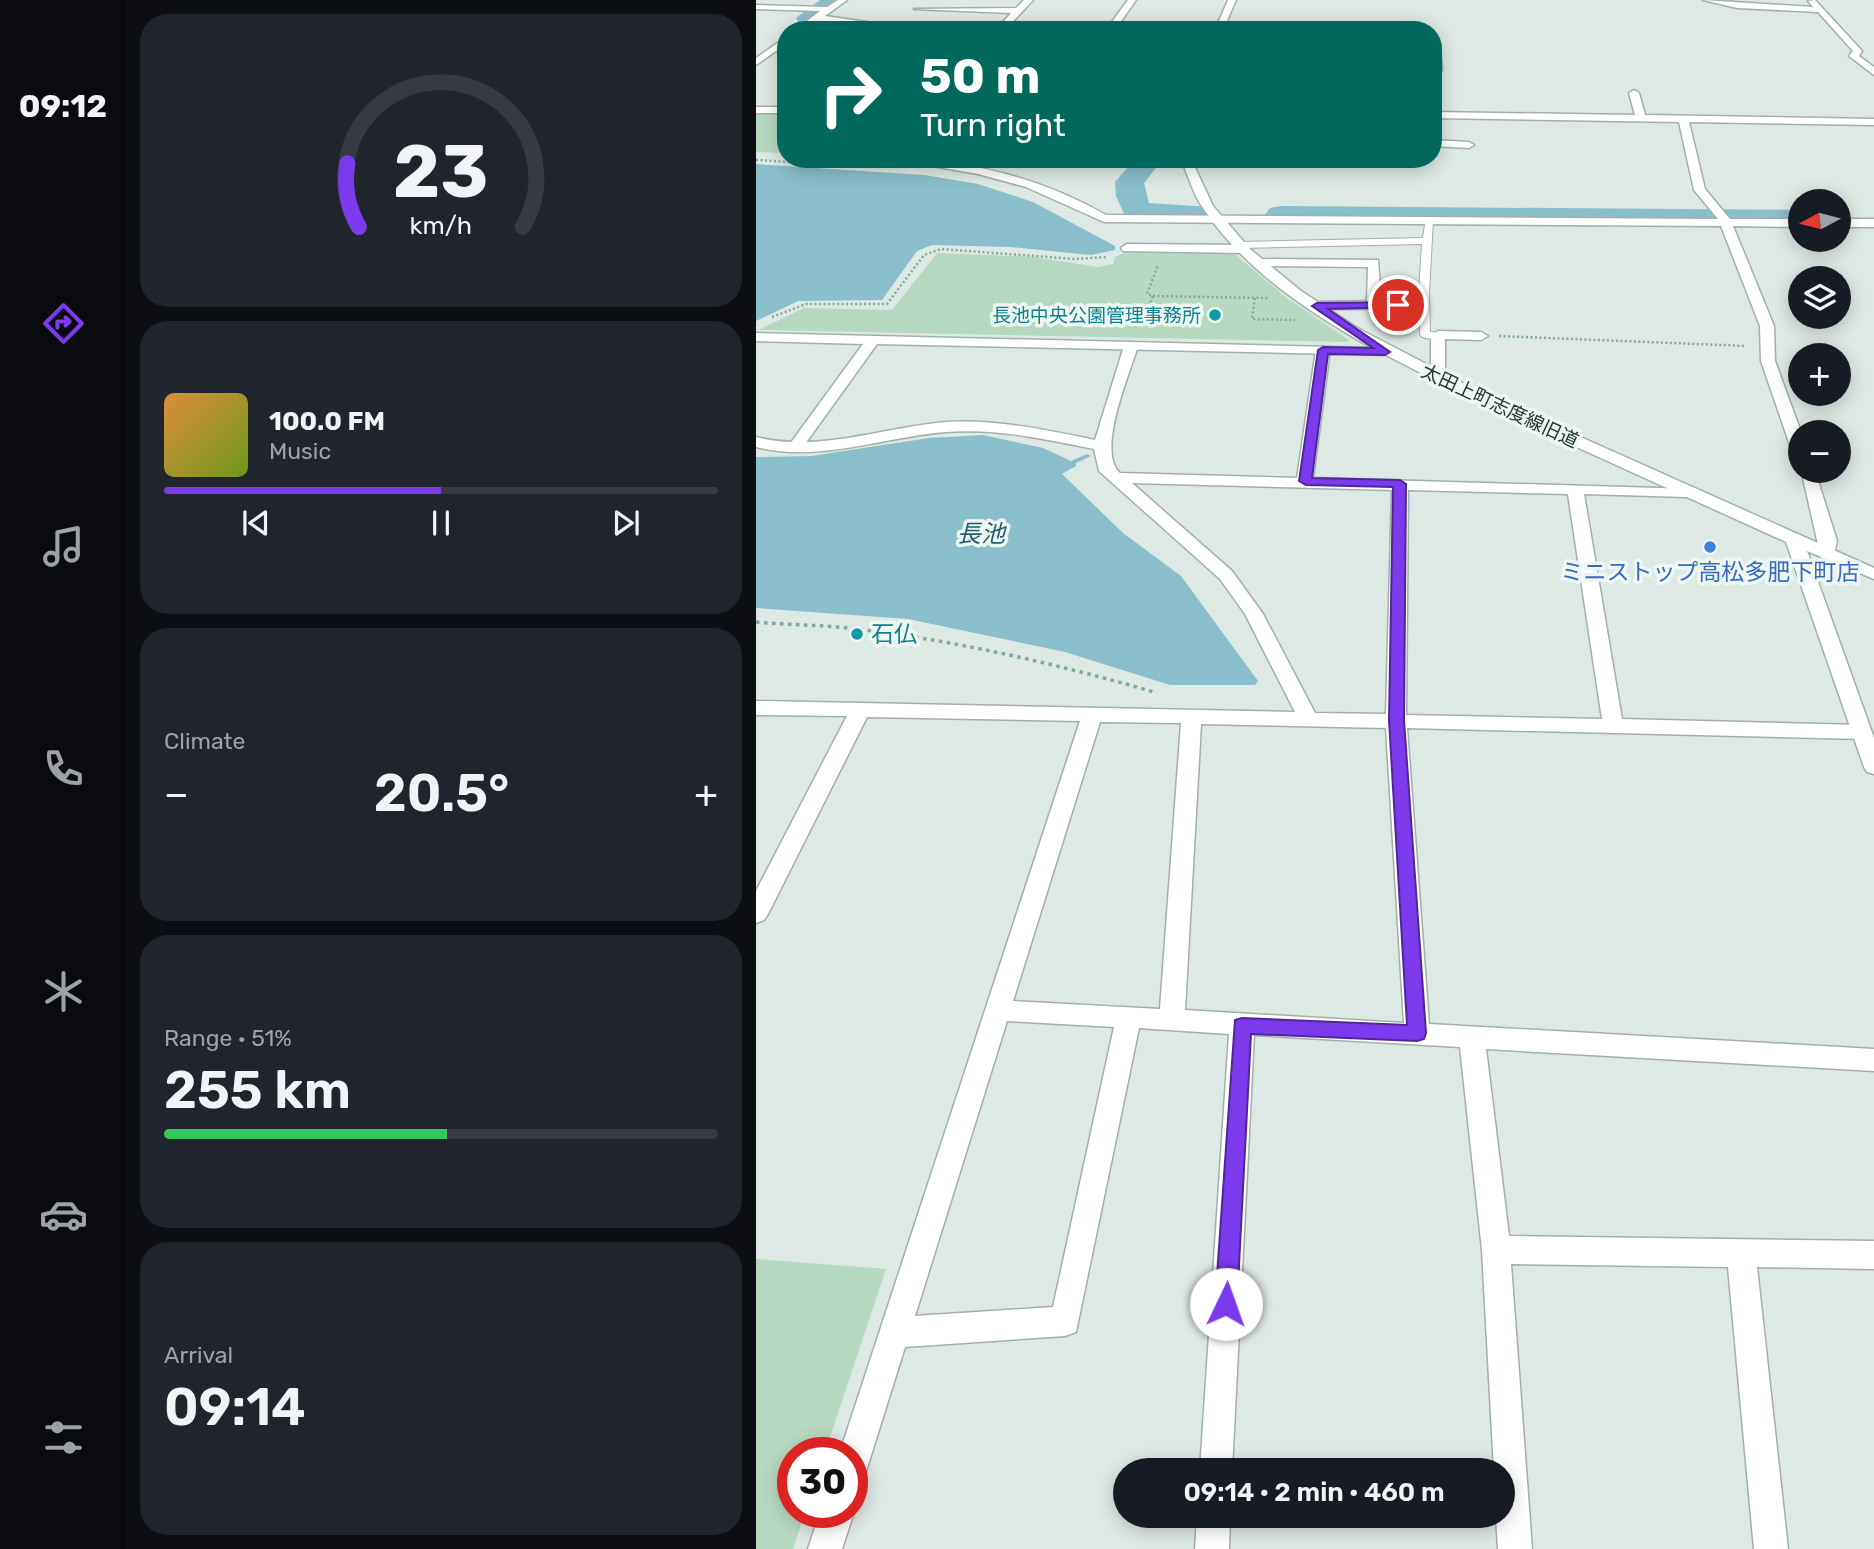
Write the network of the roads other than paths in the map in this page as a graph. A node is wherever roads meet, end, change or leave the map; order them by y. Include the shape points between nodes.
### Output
1 (843, 0) edge
2 (930, 0) edge
3 (1029, 0) edge
4 (1132, 0) edge
5 (1232, 0) edge
6 (1707, 0) edge
7 (1813, 0) edge
8 (1860, 0) edge
9 (1872, 0) edge
10 (756, 7) edge
11 (918, 9) junction
12 (1820, 9) junction
13 (1018, 11) junction
14 (820, 14) junction
15 (811, 21) edge
16 (855, 21) edge
17 (904, 21) edge
18 (1009, 21) edge
19 (1117, 21) edge
20 (1223, 21) edge
21 (777, 47) edge
22 (756, 62) edge
23 (1874, 72) edge
24 (1634, 93) dead end
25 (756, 110) edge
26 (777, 110) edge
27 (1442, 115) edge
28 (1641, 119) junction
29 (1684, 121) junction
30 (1874, 122) edge
31 (1442, 144) edge
32 (1469, 145) dead end
33 (976, 168) edge
34 (1190, 168) edge
35 (1217, 219) junction
36 (1724, 219) junction
37 (1429, 220) junction
38 (1788, 222) edge
39 (1852, 223) edge
40 (1874, 223) edge
41 (1427, 241) junction
42 (1242, 247) junction
43 (1126, 248) road end
44 (1259, 262) junction
45 (1374, 305) junction
46 (1398, 305) dead end
47 (1317, 306) junction
48 (1438, 335) junction
49 (1481, 336) road end
50 (756, 337) edge
51 (873, 340) junction
52 (1131, 346) junction
53 (1323, 350) junction
54 (1385, 352) junction
55 (1438, 378) junction
56 (1789, 420) edge
57 (756, 442) edge
58 (1101, 446) junction
59 (795, 448) junction
60 (1116, 478) junction
61 (1306, 481) junction
62 (1811, 483) edge
63 (1400, 484) junction
64 (1575, 489) junction
65 (1686, 492) junction
66 (1794, 539) junction
67 (1827, 554) junction
68 (1874, 574) edge
69 (756, 708) edge
70 (860, 710) junction
71 (1092, 716) junction
72 (1307, 717) junction
73 (1191, 718) junction
74 (1396, 720) junction
75 (1613, 725) junction
76 (1862, 732) junction
77 (1874, 767) edge
78 (756, 914) edge
79 (998, 1010) junction
80 (1128, 1018) junction
81 (1172, 1021) junction
82 (1242, 1026) junction
83 (1417, 1033) junction
84 (1472, 1039) junction
85 (1874, 1060) edge
86 (1496, 1250) junction
87 (1741, 1251) junction
88 (1874, 1255) edge
89 (895, 1333) junction
90 (861, 1437) edge
91 (1217, 1458) edge
92 (832, 1528) edge
93 (1213, 1528) edge
94 (825, 1549) edge
95 (1212, 1549) edge
96 (1515, 1549) edge
97 (1771, 1549) edge

1 - 14 street
2 - 11 street
3 - 13 street
4 - 19 street
5 - 20 street
6 - 12 street via 1737,6
7 - 12 street
8 - 9 street
10 - 14 street
11 - 13 street
11 - 17 street
12 - 23 street via 1859,53 1852,54
13 - 18 street
14 - 15 street
14 - 16 street
21 - 22 street
24 - 28 street
25 - 26 street
27 - 28 street
28 - 29 street
29 - 30 street
29 - 36 street via 1700,190
31 - 32 street
33 - 35 street via 1002,171 1072,199 1104,218
34 - 35 street, 太田上町志度線旧道
35 - 37 street
35 - 42 street, 太田上町志度線旧道
36 - 37 street
36 - 38 street
36 - 56 street via 1767,326 1768,361
37 - 41 lane
39 - 40 street
41 - 42 lane
41 - 48 lane via 1422,282 1424,335
42 - 43 street
42 - 44 street, 太田上町志度線旧道
44 - 45 street via 1374,260
44 - 47 street, 太田上町志度線旧道
45 - 46 street
45 - 47 street
47 - 54 street, 太田上町志度線旧道
48 - 49 street
48 - 55 street
50 - 51 street
51 - 52 street
51 - 59 street
52 - 53 street
52 - 58 street
53 - 54 street
53 - 61 street
54 - 55 street, 太田上町志度線旧道
55 - 65 street, 太田上町志度線旧道
57 - 59 street
58 - 59 street via 981,426 902,431
58 - 60 street via 1105,468
60 - 61 street
60 - 72 street via 1226,575 1254,614
61 - 63 street
62 - 67 street via 1828,541
63 - 64 street
63 - 74 street
64 - 65 street
64 - 75 street
65 - 66 street, 太田上町志度線旧道
66 - 67 street, 太田上町志度線旧道
66 - 76 street
67 - 68 street, 太田上町志度線旧道
69 - 70 street
70 - 71 street
70 - 78 street
71 - 73 street
71 - 79 street
72 - 73 street
72 - 74 street
73 - 81 street
74 - 75 street
74 - 83 street
75 - 76 street
76 - 77 street
79 - 80 street
79 - 89 street
80 - 81 street
80 - 89 street via 1066,1321
81 - 82 street
82 - 83 street
82 - 91 street
83 - 84 street
84 - 85 street
84 - 86 street
86 - 87 street
86 - 96 street
87 - 88 street
87 - 97 street
89 - 90 street
92 - 94 street
93 - 95 street

